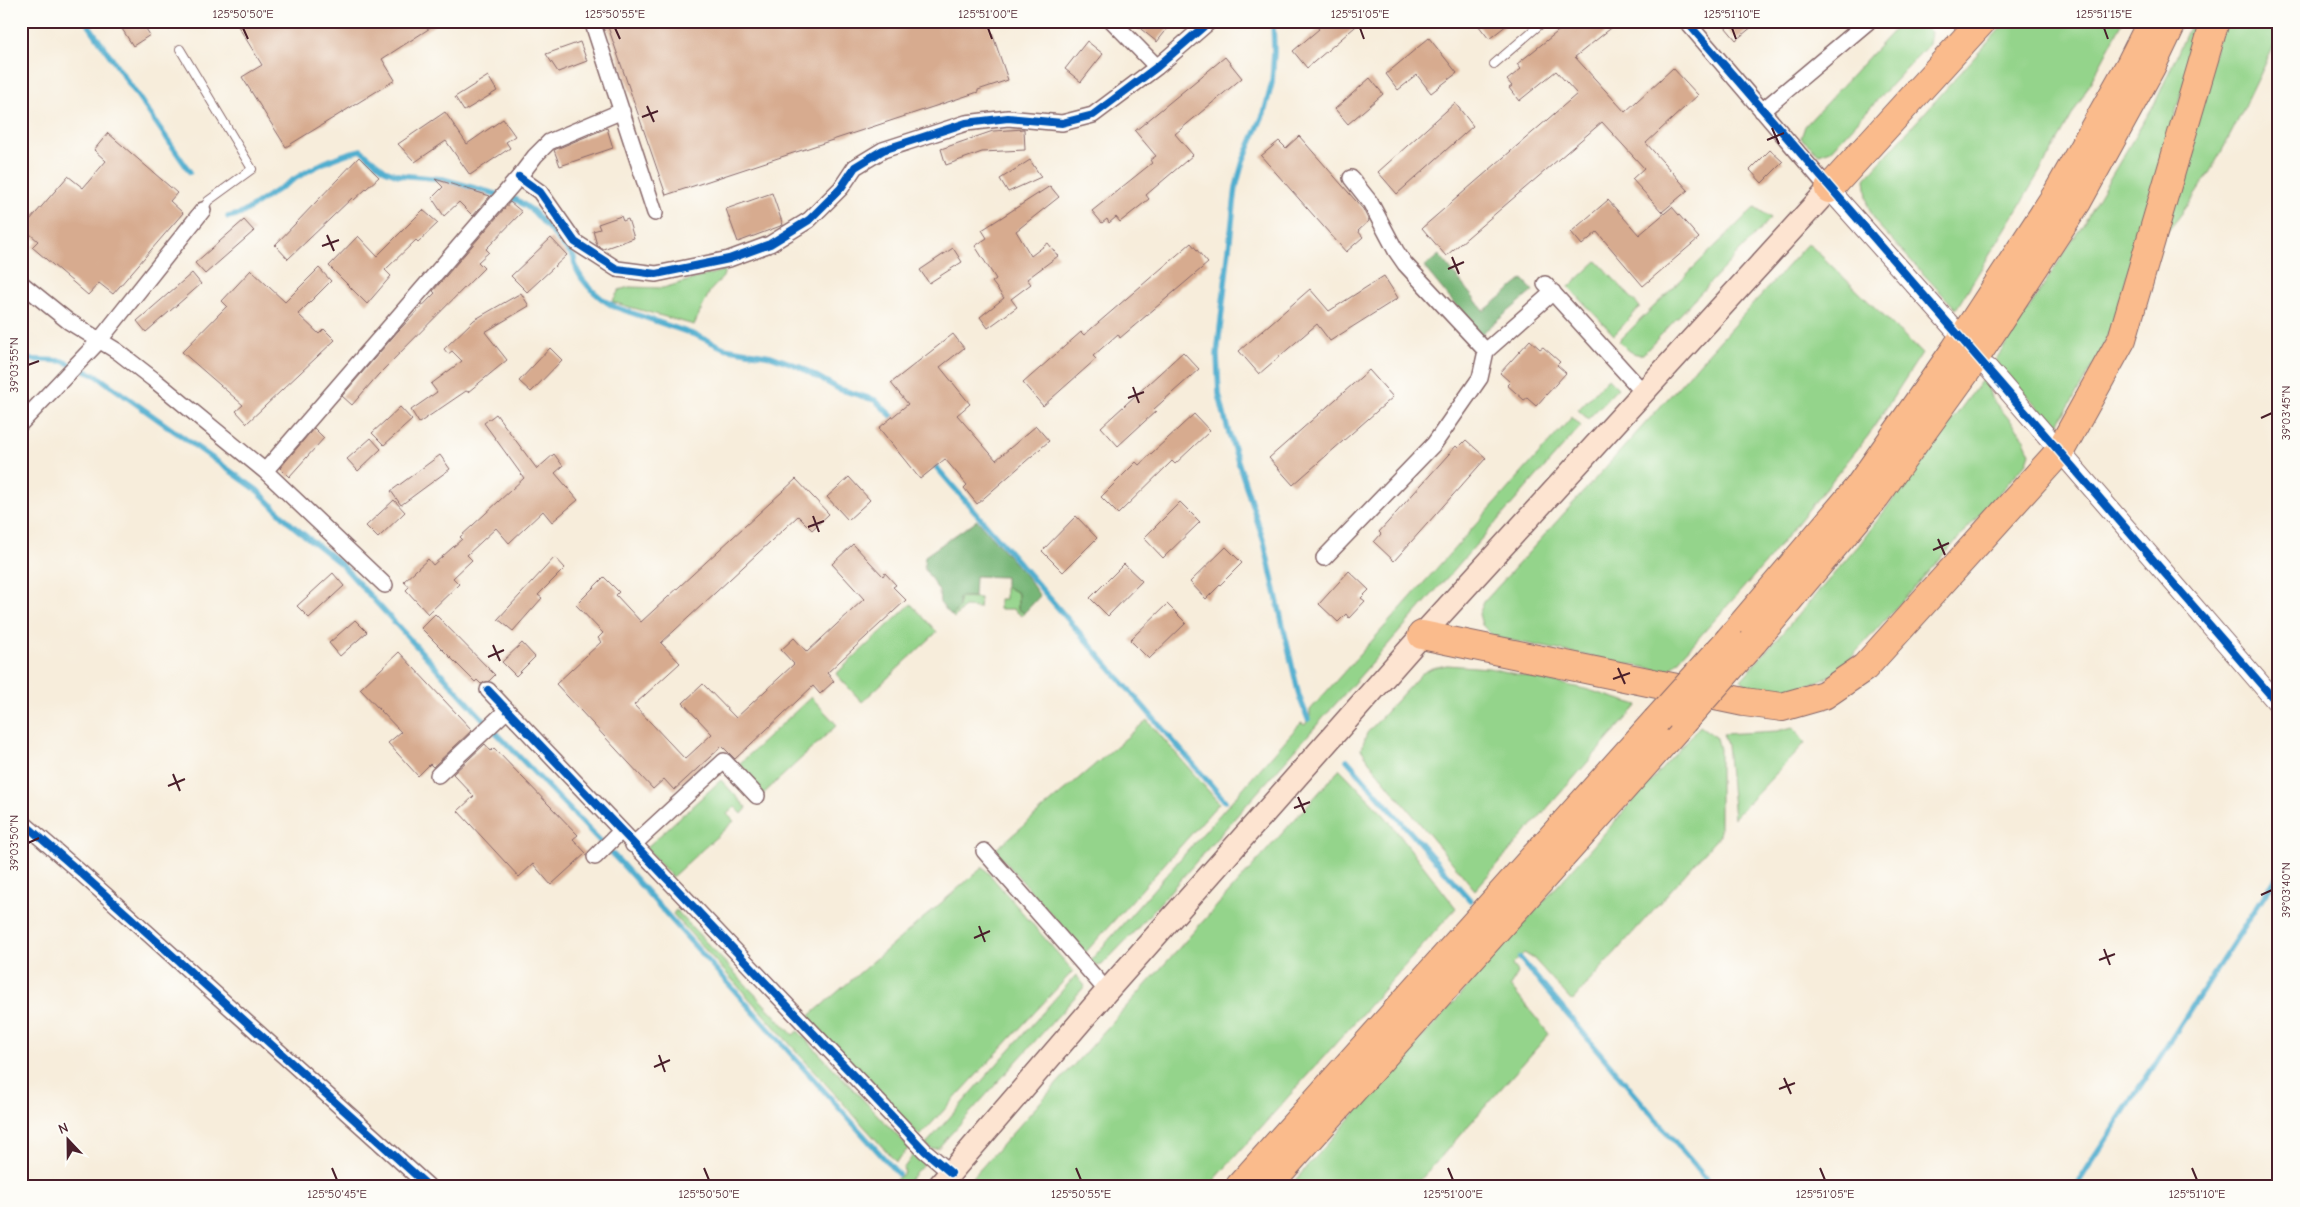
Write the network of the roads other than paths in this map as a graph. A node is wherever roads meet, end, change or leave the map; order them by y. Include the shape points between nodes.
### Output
1 (592, 21) edge
2 (1112, 21) edge
3 (1210, 21) edge
4 (1544, 21) edge
5 (1686, 21) edge
6 (1870, 21) edge
7 (1982, 21) edge
8 (2152, 21) edge
9 (2174, 21) edge
10 (2215, 21) edge
11 (180, 49) dead end
12 (1494, 64) dead end
13 (1157, 67) junction
14 (622, 110) junction
15 (1762, 111) junction
16 (519, 177) junction
17 (1351, 178) dead end
18 (1829, 189) junction
19 (203, 210) joint
20 (655, 213) dead end
21 (21, 283) edge
22 (1954, 330) dead end
23 (99, 341) junction
24 (1486, 350) junction
25 (1988, 368) dead end
26 (1644, 392) junction
27 (21, 423) edge
28 (2060, 451) junction
29 (265, 471) junction
30 (1324, 558) dead end
31 (385, 585) dead end
32 (1422, 635) junction
33 (1741, 641) junction
34 (488, 690) dead end
35 (2279, 705) edge
36 (503, 714) junction
37 (438, 775) dead end
38 (757, 796) dead end
39 (21, 821) edge
40 (621, 831) junction
41 (633, 845) junction
42 (602, 850) dead end
43 (984, 851) dead end
44 (1107, 992) junction
45 (945, 1179) edge
46 (428, 1186) edge
47 (1240, 1186) edge
48 (1268, 1186) edge

1 - 14 street
2 - 13 street
3 - 13 street
4 - 12 lane
5 - 15 street
6 - 15 street
7 - 18 highway
8 - 33 highway via 2057,194 1955,350 1858,488
9 - 33 highway via 2077,202 1967,370 1876,496
10 - 28 highway via 2122,339
11 - 19 lane via 252,168 208,201
13 - 16 street via 1093,115 1062,123 1008,118 966,122 883,150 855,167 841,188 809,220 770,244 729,259 656,274 617,269 575,242 540,192
14 - 16 street via 549,142
14 - 20 street
15 - 18 street
16 - 29 street
17 - 24 street via 1370,202 1405,264
18 - 22 street
18 - 26 main road
19 - 23 street
21 - 23 street
23 - 27 street
23 - 29 street via 154,379
24 - 26 street via 1549,288
24 - 30 street via 1480,378 1434,444
25 - 28 street
26 - 32 main road
28 - 32 highway via 1865,667 1824,695 1782,707 1744,702
28 - 35 street
29 - 31 street
32 - 44 main road
33 - 47 highway, bridge via 1656,721
33 - 48 highway, bridge via 1683,721
34 - 36 street
36 - 37 street
36 - 40 street
38 - 41 street via 724,761
39 - 46 street
40 - 41 street
40 - 42 street
41 - 45 street via 925,1150
43 - 44 street
44 - 45 main road

